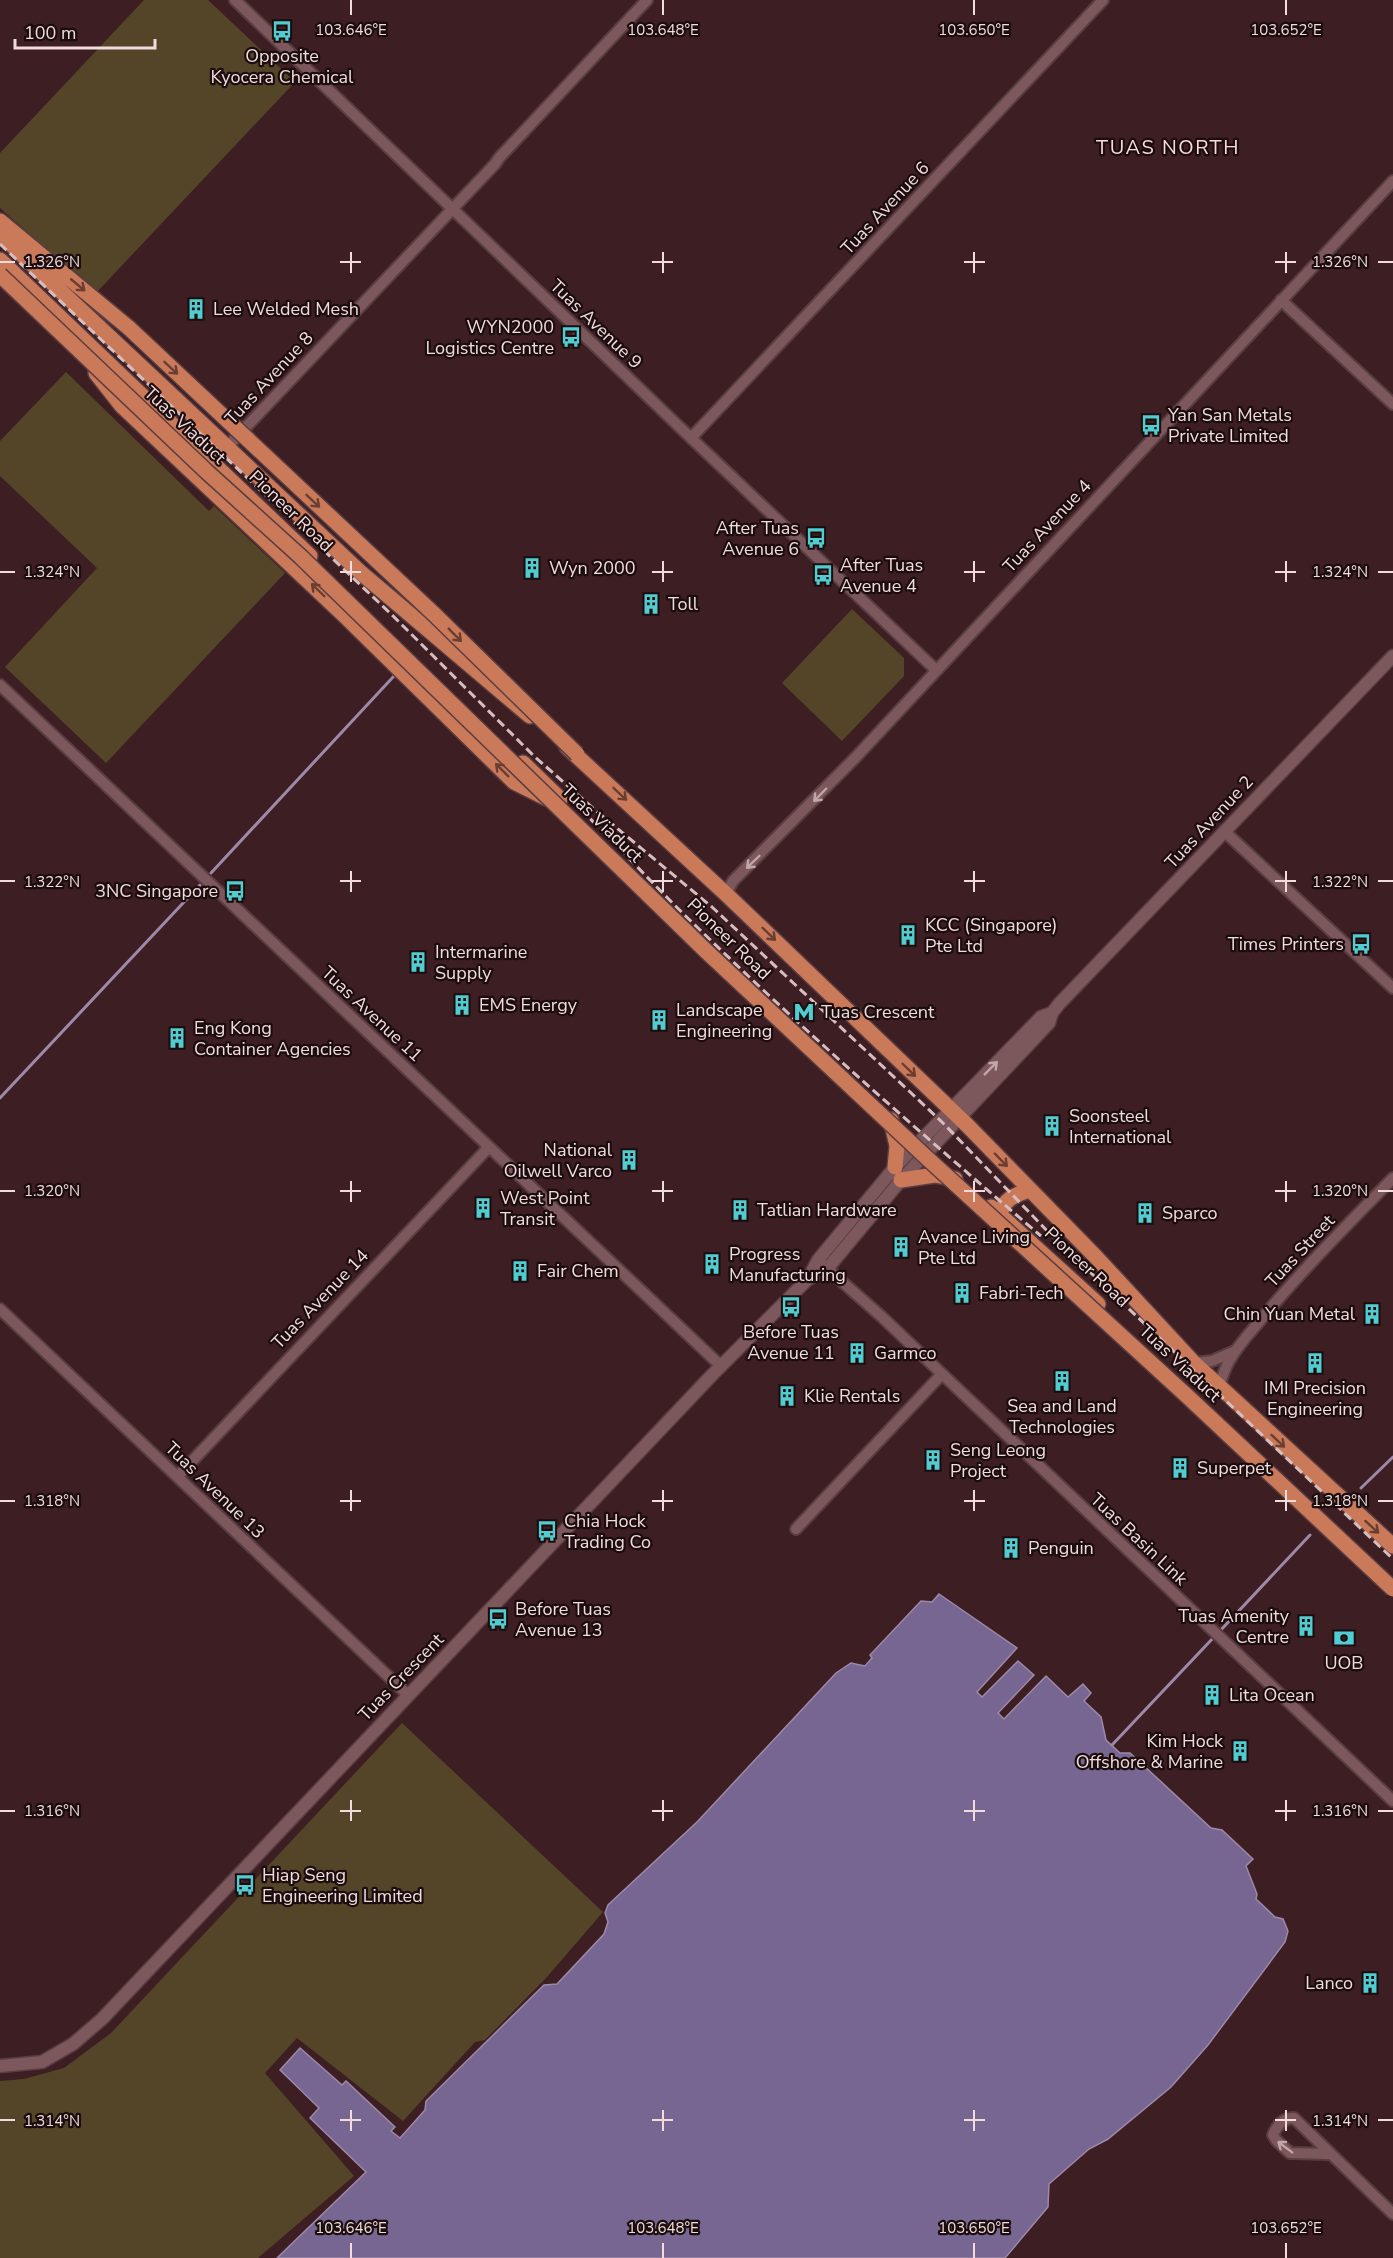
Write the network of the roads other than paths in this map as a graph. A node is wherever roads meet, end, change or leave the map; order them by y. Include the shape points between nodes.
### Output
1 (235, 0) edge
2 (647, 0) edge
3 (1103, 0) edge
4 (1393, 181) edge
5 (450, 207) junction
6 (0, 221) edge
7 (0, 234) edge
8 (0, 260) edge
9 (0, 275) edge
10 (1281, 300) junction
11 (49, 306) junction
12 (1393, 405) edge
13 (691, 438) junction
14 (227, 447) junction
15 (212, 463) junction
16 (1393, 656) edge
17 (936, 670) junction
18 (0, 685) edge
19 (577, 754) junction
20 (551, 801) junction
21 (1224, 831) junction
22 (726, 894) junction
23 (1393, 988) edge
24 (955, 1114) junction
25 (890, 1115) junction
26 (924, 1146) junction
27 (489, 1147) junction
28 (898, 1173) junction
29 (1393, 1178) edge
30 (961, 1180) junction
31 (1030, 1190) junction
32 (1000, 1215) junction
33 (822, 1265) junction
34 (0, 1309) edge
35 (1236, 1350) junction
36 (1194, 1363) junction
37 (721, 1366) junction
38 (941, 1375) junction
39 (1220, 1386) junction
40 (177, 1476) junction
41 (796, 1529) dead end
42 (1393, 1546) edge
43 (1393, 1582) edge
44 (1393, 1589) edge
45 (408, 1695) junction
46 (1393, 1801) edge
47 (0, 2066) edge
48 (1329, 2154) junction
49 (1393, 2214) edge

1 - 5 street, Tuas Avenue 9
2 - 5 street, Tuas Avenue 8 via 495,165
3 - 13 street, Tuas Avenue 6
4 - 10 street, Tuas Avenue 4
5 - 13 street, Tuas Avenue 9
5 - 14 street, Tuas Avenue 8
6 -> 19 main road, bridge via 129,328
7 - 14 main road, Pioneer Road
8 - 11 main road, Pioneer Road
9 - 20 main road, Tuas Viaduct, bridge via 301,557
10 - 12 street
10 - 17 street, Tuas Avenue 4
11 - 15 main road, Pioneer Road
20 -> 11 main road via 514,782 337,608 122,406
13 - 17 street, Tuas Avenue 9
14 - 15 street, Tuas Avenue 8
14 - 19 main road, Pioneer Road via 360,572
15 - 25 main road, Pioneer Road via 738,975
16 - 21 street, Tuas Avenue 2
17 -> 22 street, Tuas Avenue 4 via 733,882
18 - 27 street, Tuas Avenue 11
19 -> 22 main road, Pioneer Road
20 - 44 main road, Tuas Viaduct, bridge via 706,951
21 - 23 street
21 - 24 street, Tuas Avenue 2 via 1052,1012 1041,1017
22 -> 24 main road, Pioneer Road
24 - 26 street, Tuas Crescent
24 -> 31 main road, Pioneer Road
25 - 26 main road, Pioneer Road
25 - 28 main road
26 - 28 street, Tuas Crescent
26 - 30 main road, Pioneer Road
27 - 37 street, Tuas Avenue 11
27 - 40 street, Tuas Avenue 14
28 - 30 main road
28 - 33 street, Tuas Crescent
29 - 35 street, Tuas Street via 1286,1289
30 - 32 main road, Pioneer Road
31 - 32 main road via 1009,1199
31 - 36 main road, Pioneer Road
32 - 43 main road, Pioneer Road
33 - 37 street, Tuas Crescent
33 - 38 street, Tuas Basin Link
34 - 40 street, Tuas Avenue 13
35 - 36 street, Tuas Street via 1212,1361
35 - 39 street, Tuas Street
36 - 39 main road, Pioneer Road
37 - 45 street, Tuas Crescent
38 - 41 street
38 - 46 street, Tuas Basin Link
39 -> 42 main road, Pioneer Road
40 - 45 street, Tuas Avenue 13
45 - 47 street, Tuas Crescent via 102,2019 73,2044 42,2062
48 -> 48 street via 1290,2153 1273,2135 1276,2127 1287,2118 1294,2118
48 - 49 street

